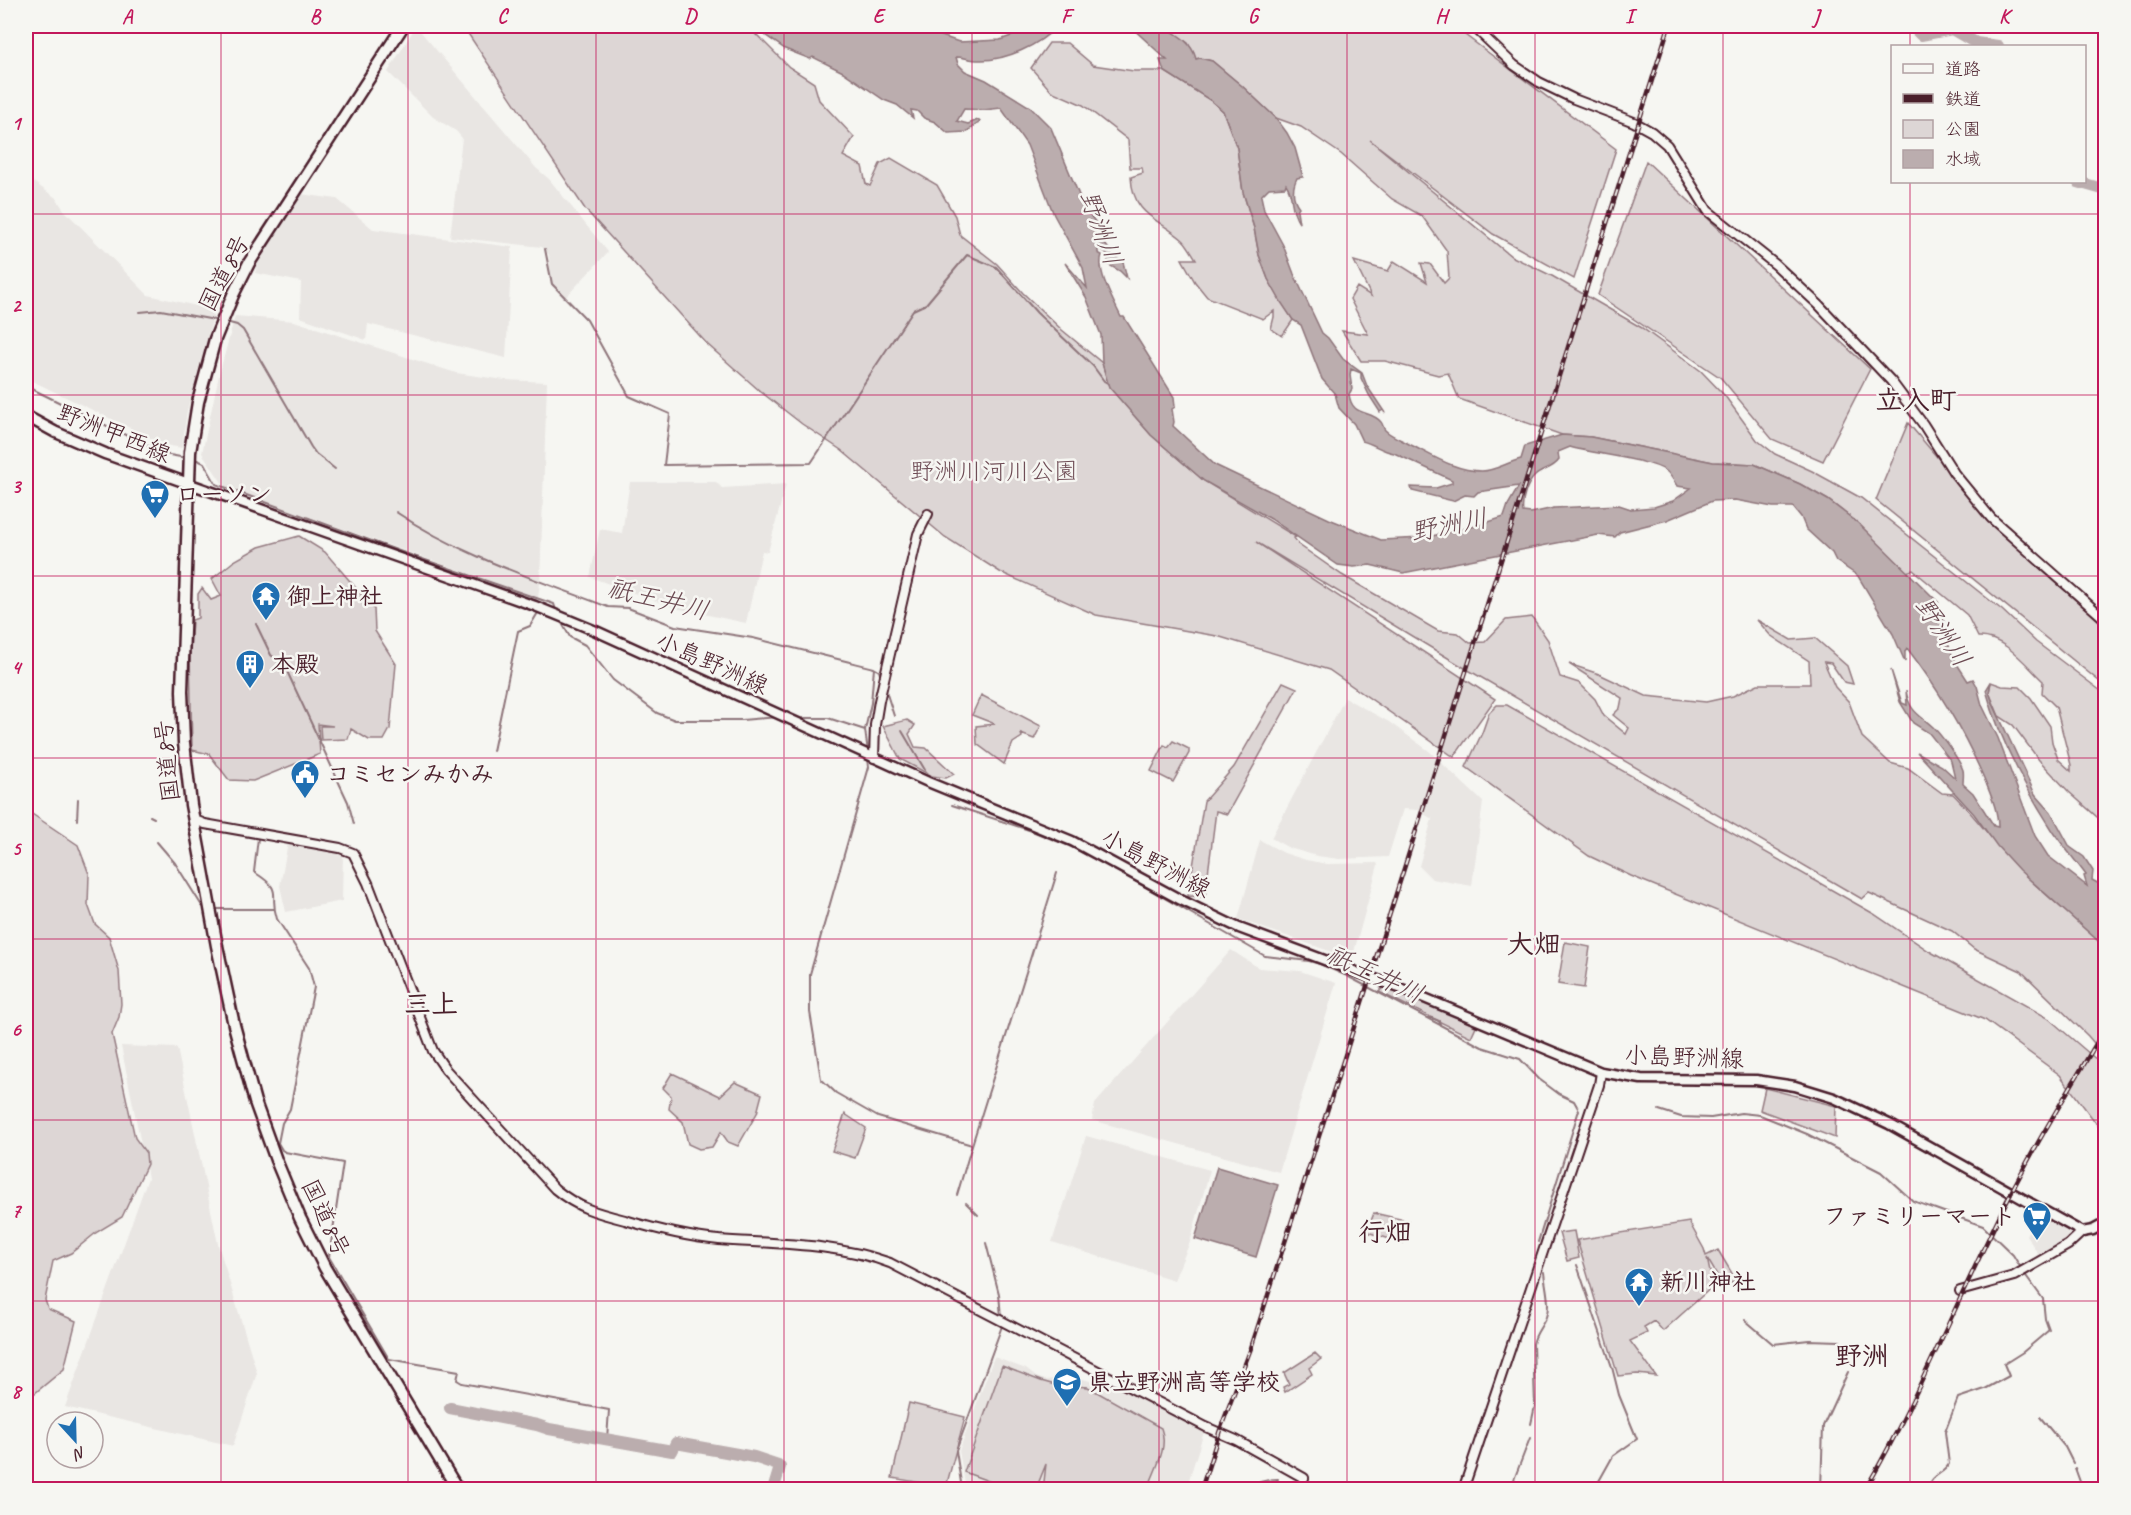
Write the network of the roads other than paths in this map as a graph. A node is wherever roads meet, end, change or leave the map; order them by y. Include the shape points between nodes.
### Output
1 (403, 26) edge
2 (1473, 26) edge
3 (26, 417) edge
4 (189, 484) junction
5 (928, 514) dead end
6 (2106, 620) edge
7 (874, 758) junction
8 (195, 820) junction
9 (1601, 1072) junction
10 (2106, 1223) edge
11 (2082, 1232) junction
12 (1960, 1291) dead end
13 (1304, 1478) dead end
14 (458, 1490) edge
15 (1463, 1490) edge

1 - 4 highway, 国道8号 via 273,224 233,295 215,339 198,402
2 - 6 street via 1514,65 1539,82 1634,123 1666,145 1708,211 1776,265 1891,381 1954,473 1991,518
3 - 4 main road, 野洲甲西線 via 106,454
4 - 7 main road, 小島野洲線 via 535,606
4 - 8 highway, 国道8号 via 182,691 184,743
5 - 7 street via 918,534 879,701
7 - 9 main road, 小島野洲線 via 1072,841 1239,928 1410,992
8 - 13 street via 353,853 433,1051 446,1070 568,1200 588,1211 664,1231 718,1240 832,1249 890,1263
8 - 14 highway, 国道8号 via 236,1034 276,1160 325,1268
9 - 11 main road, 小島野洲線 via 1641,1079 1756,1080 1815,1091 1889,1124
9 - 15 street
10 - 11 main road
11 - 12 street via 2068,1245 2023,1271

